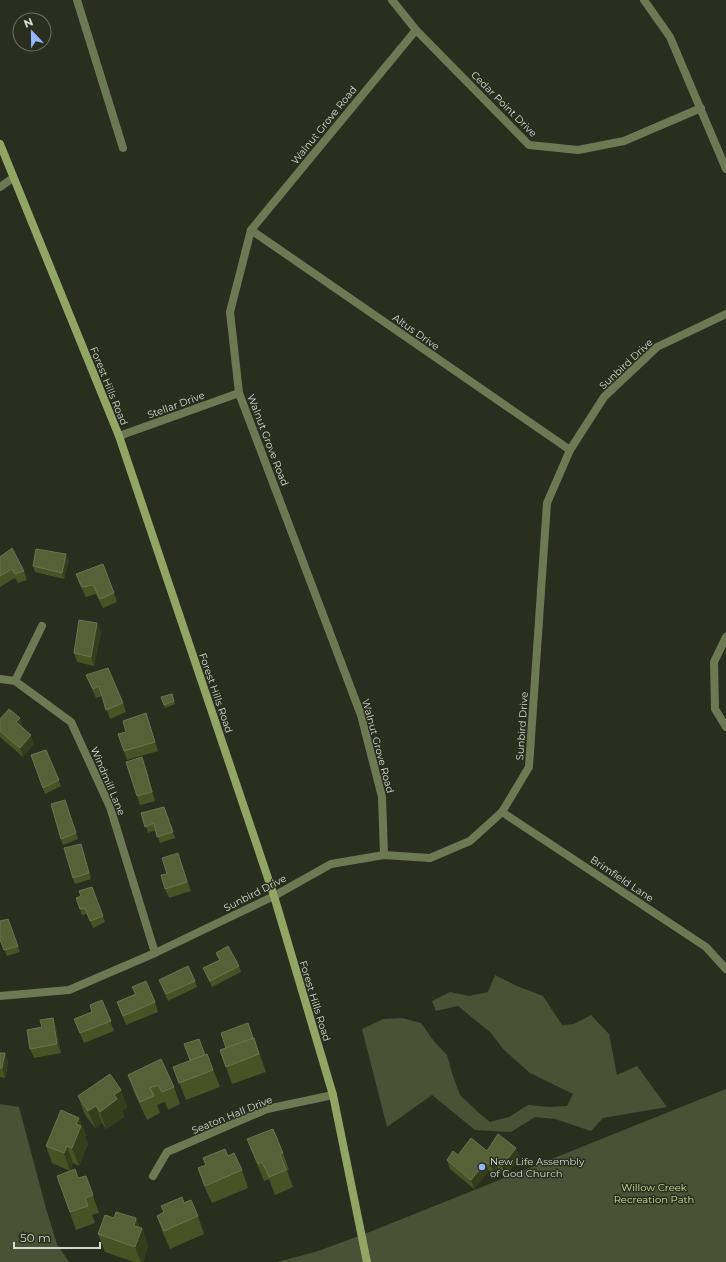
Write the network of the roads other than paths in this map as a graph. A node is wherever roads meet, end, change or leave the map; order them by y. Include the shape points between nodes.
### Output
1 (77, 0) edge
2 (392, 0) edge
3 (644, 0) edge
4 (416, 30) junction
5 (701, 108) junction
6 (0, 144) edge
7 (123, 148) dead end
8 (726, 169) edge
9 (13, 178) junction
10 (0, 187) edge
11 (251, 230) junction
12 (726, 314) edge
13 (239, 393) junction
14 (119, 436) junction
15 (570, 450) junction
16 (42, 626) dead end
17 (726, 636) edge
18 (0, 679) edge
19 (15, 681) junction
20 (726, 727) edge
21 (502, 812) junction
22 (384, 855) junction
23 (274, 896) junction
24 (154, 954) junction
25 (726, 969) edge
26 (0, 996) edge
27 (333, 1095) junction
28 (153, 1176) dead end
29 (366, 1262) edge

1 - 7 street
2 - 4 street, Cedar Point Drive
3 - 5 street via 670,37
4 - 5 street, Cedar Point Drive via 529,145 578,150 624,141
4 - 11 street, Walnut Grove Road
5 - 8 street
6 - 9 street, Forest Hills Road
9 - 10 street
9 - 14 street, Forest Hills Road
11 - 13 street, Walnut Grove Road via 230,312
11 - 15 street, Altus Drive
12 - 15 street, Sunbird Drive via 657,347 604,397
13 - 14 street, Stellar Drive
13 - 22 street, Walnut Grove Road via 361,715 382,797
14 - 23 street, Forest Hills Road
15 - 21 street, Sunbird Drive via 547,503 529,767
16 - 19 street
17 - 20 street via 714,662 715,709
18 - 19 street, Windmill Lane
19 - 24 street, Windmill Lane via 71,722 110,807
21 - 22 street, Sunbird Drive via 470,841 430,858
21 - 25 street, Brimfield Lane via 706,947
22 - 23 street, Sunbird Drive via 331,864
23 - 24 street, Sunbird Drive
23 - 27 street, Forest Hills Road
24 - 26 street, Sunbird Drive via 69,990
27 - 28 street, Seaton Hall Drive via 266,1109 167,1152
27 - 29 street, Forest Hills Road

